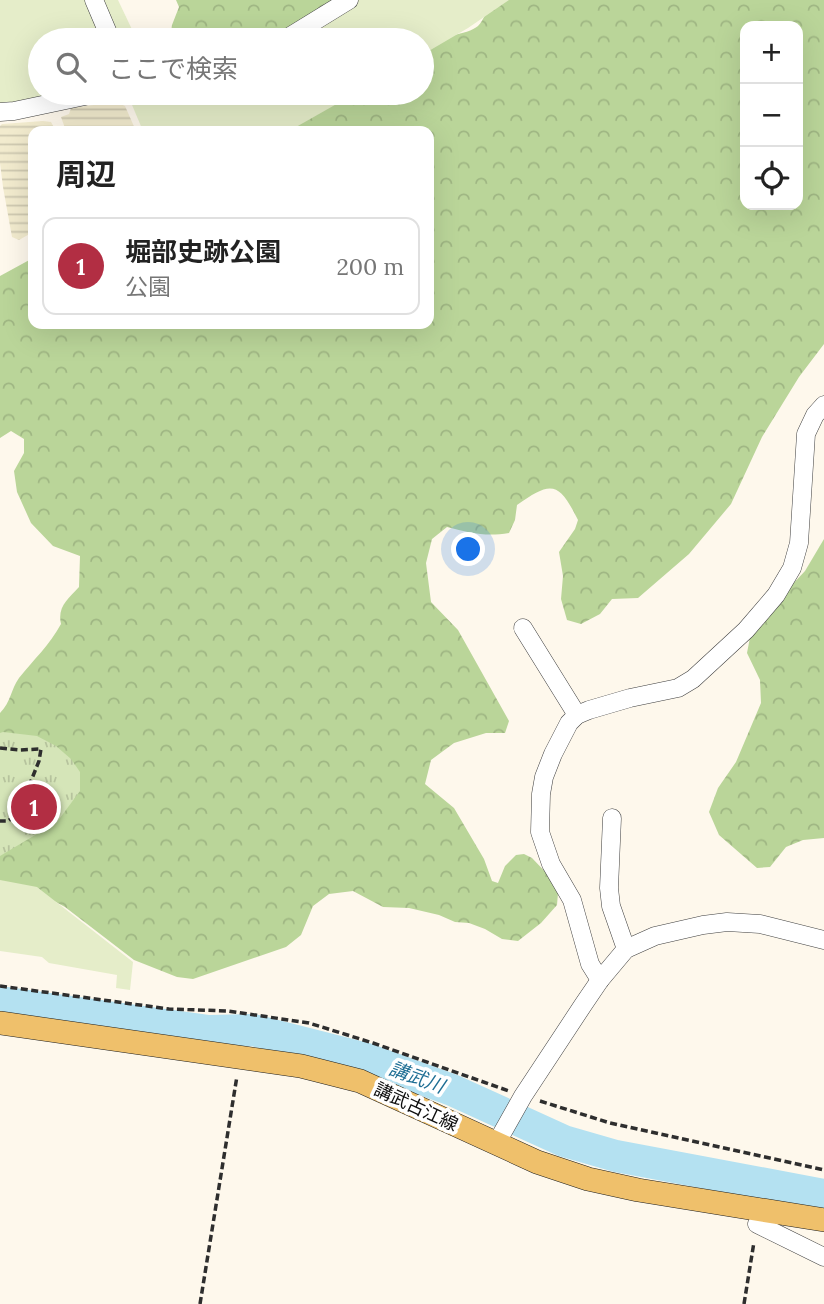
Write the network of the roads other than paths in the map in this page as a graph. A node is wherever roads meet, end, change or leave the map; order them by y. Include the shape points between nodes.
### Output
1 (93, 0) edge
2 (349, 0) edge
3 (106, 28) edge
4 (304, 28) edge
5 (43, 105) edge
6 (0, 112) edge
7 (824, 405) edge
8 (523, 628) dead end
9 (577, 715) junction
10 (611, 818) dead end
11 (824, 940) edge
12 (626, 949) junction
13 (600, 980) junction
14 (0, 1023) edge
15 (500, 1138) junction
16 (824, 1220) edge
17 (757, 1224) road end
18 (824, 1257) edge

1 - 3 street
2 - 4 street
5 - 6 street
7 - 9 street via 806,434 799,543 792,568 776,595 746,630 678,688
8 - 9 street
9 - 13 street via 563,733 544,777 540,832 551,864 572,900 590,964
10 - 12 street via 611,906
11 - 12 street via 760,924 727,922 655,936
12 - 13 street
13 - 15 street
14 - 15 main road, 講武古江線 via 300,1066 360,1081
15 - 16 main road, 講武古江線 via 537,1162 588,1179
17 - 18 street

